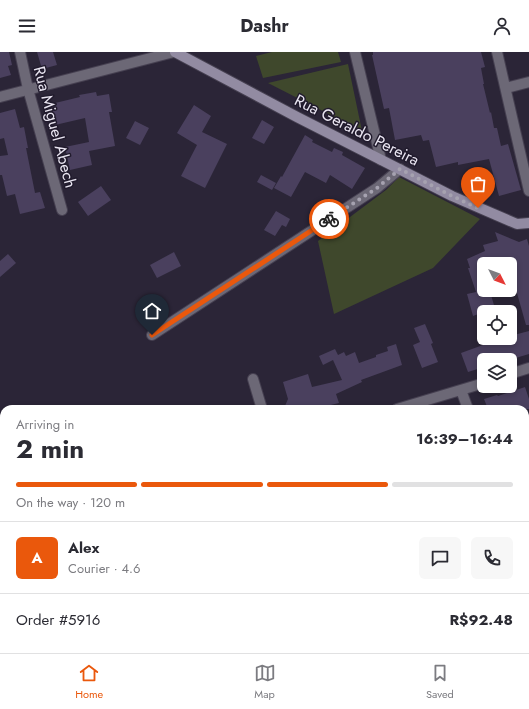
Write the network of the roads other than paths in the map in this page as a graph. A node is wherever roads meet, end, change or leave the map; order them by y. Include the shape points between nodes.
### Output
1 (20, 52) edge
2 (175, 52) edge
3 (355, 52) edge
4 (497, 52) edge
5 (529, 82) edge
6 (506, 88) junction
7 (28, 89) junction
8 (0, 97) edge
9 (381, 160) junction
10 (400, 169) junction
11 (529, 191) edge
12 (62, 210) dead end
13 (529, 223) edge
14 (152, 335) dead end
15 (529, 368) edge
16 (517, 372) edge
17 (254, 379) dead end
18 (477, 385) edge
19 (461, 390) junction
20 (261, 405) edge
21 (410, 405) edge
22 (467, 405) edge

1 - 7 street, Rua Miguel Abech
2 - 7 street
2 - 9 main road, Rua Geraldo Pereira
3 - 9 street
4 - 6 street
5 - 6 street
6 - 11 street
7 - 8 street
7 - 12 street, Rua Miguel Abech
9 - 10 main road, Rua Geraldo Pereira
10 - 13 main road, Rua Geraldo Pereira via 504,219 517,224
10 - 14 street via 377,188
15 - 16 street
17 - 20 street
18 - 19 street
19 - 21 street
19 - 22 street

